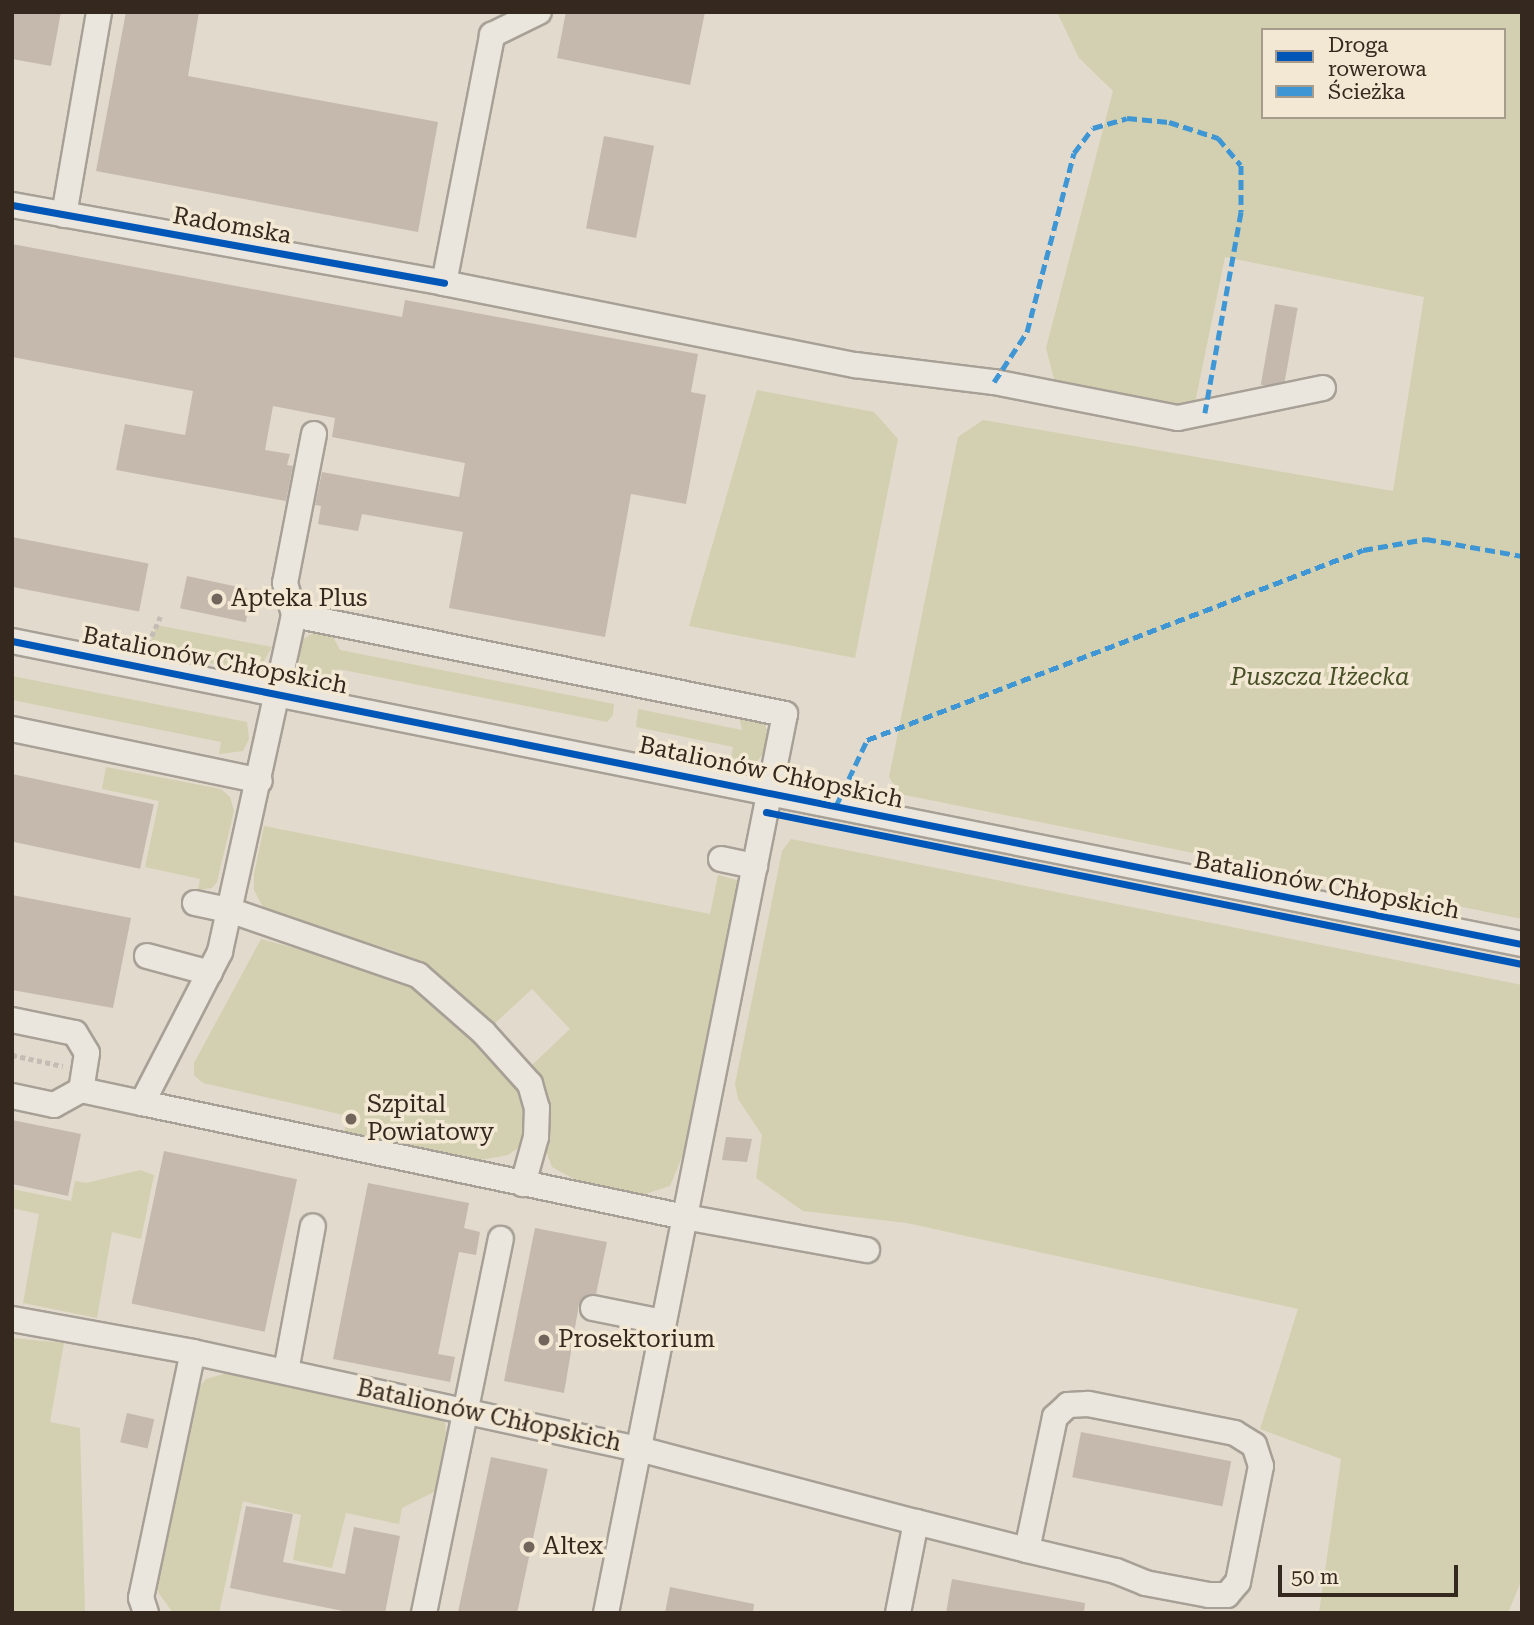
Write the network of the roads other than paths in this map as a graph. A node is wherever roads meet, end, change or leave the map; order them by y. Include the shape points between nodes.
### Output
1 (99, 12) edge
2 (539, 12) edge
3 (12, 205) edge
4 (64, 215) junction
5 (444, 284) junction
6 (1323, 387) dead end
7 (314, 434) dead end
8 (294, 615) junction
9 (12, 641) edge
10 (279, 694) junction
11 (12, 729) edge
12 (260, 781) junction
13 (770, 792) junction
14 (721, 859) dead end
15 (755, 866) junction
16 (195, 903) dead end
17 (229, 910) junction
18 (1522, 944) edge
19 (147, 956) dead end
20 (210, 973) junction
21 (12, 1020) edge
22 (81, 1090) junction
23 (12, 1096) edge
24 (142, 1103) junction
25 (523, 1184) junction
26 (685, 1217) junction
27 (313, 1226) dead end
28 (501, 1239) dead end
29 (867, 1250) dead end
30 (593, 1308) dead end
31 (12, 1319) edge
32 (663, 1322) junction
33 (193, 1352) junction
34 (286, 1371) junction
35 (465, 1409) junction
36 (639, 1449) junction
37 (916, 1522) junction
38 (1027, 1550) junction
39 (146, 1613) edge
40 (424, 1613) edge
41 (606, 1613) edge
42 (898, 1613) edge

1 - 4 street
2 - 5 street via 492,35
3 - 4 street, Radomska
4 - 5 street, Radomska
5 - 6 street, Radomska via 855,365 994,382 1178,418
7 - 8 street via 285,583
8 - 10 street
8 - 13 street via 785,714
9 - 10 street, Batalionów Chłopskich
10 - 12 street
10 - 13 street, Batalionów Chłopskich
11 - 12 street
12 - 17 street
13 - 15 street, Batalionów Chłopskich
13 - 18 street, Batalionów Chłopskich
14 - 15 street
15 - 26 street, Batalionów Chłopskich
16 - 17 street
17 - 20 street via 220,952
17 - 25 street via 418,975 506,1049 530,1083 537,1108 536,1137
19 - 20 street
20 - 24 street
21 - 22 street via 75,1033 87,1053
22 - 23 street via 54,1105
22 - 24 street
24 - 25 street
25 - 26 street
26 - 29 street
26 - 32 street, Batalionów Chłopskich
27 - 34 street
28 - 35 street
30 - 32 street
31 - 33 street, Batalionów Chłopskich
32 - 36 street, Batalionów Chłopskich
33 - 34 street, Batalionów Chłopskich
33 - 39 street via 141,1598
34 - 35 street, Batalionów Chłopskich
35 - 36 street, Batalionów Chłopskich
35 - 40 street
36 - 37 street
36 - 41 street
37 - 38 street
37 - 42 street
38 - 38 street via 1055,1417 1068,1405 1088,1404 1235,1433 1254,1445 1261,1466 1238,1582 1227,1595 1145,1583 1116,1571

